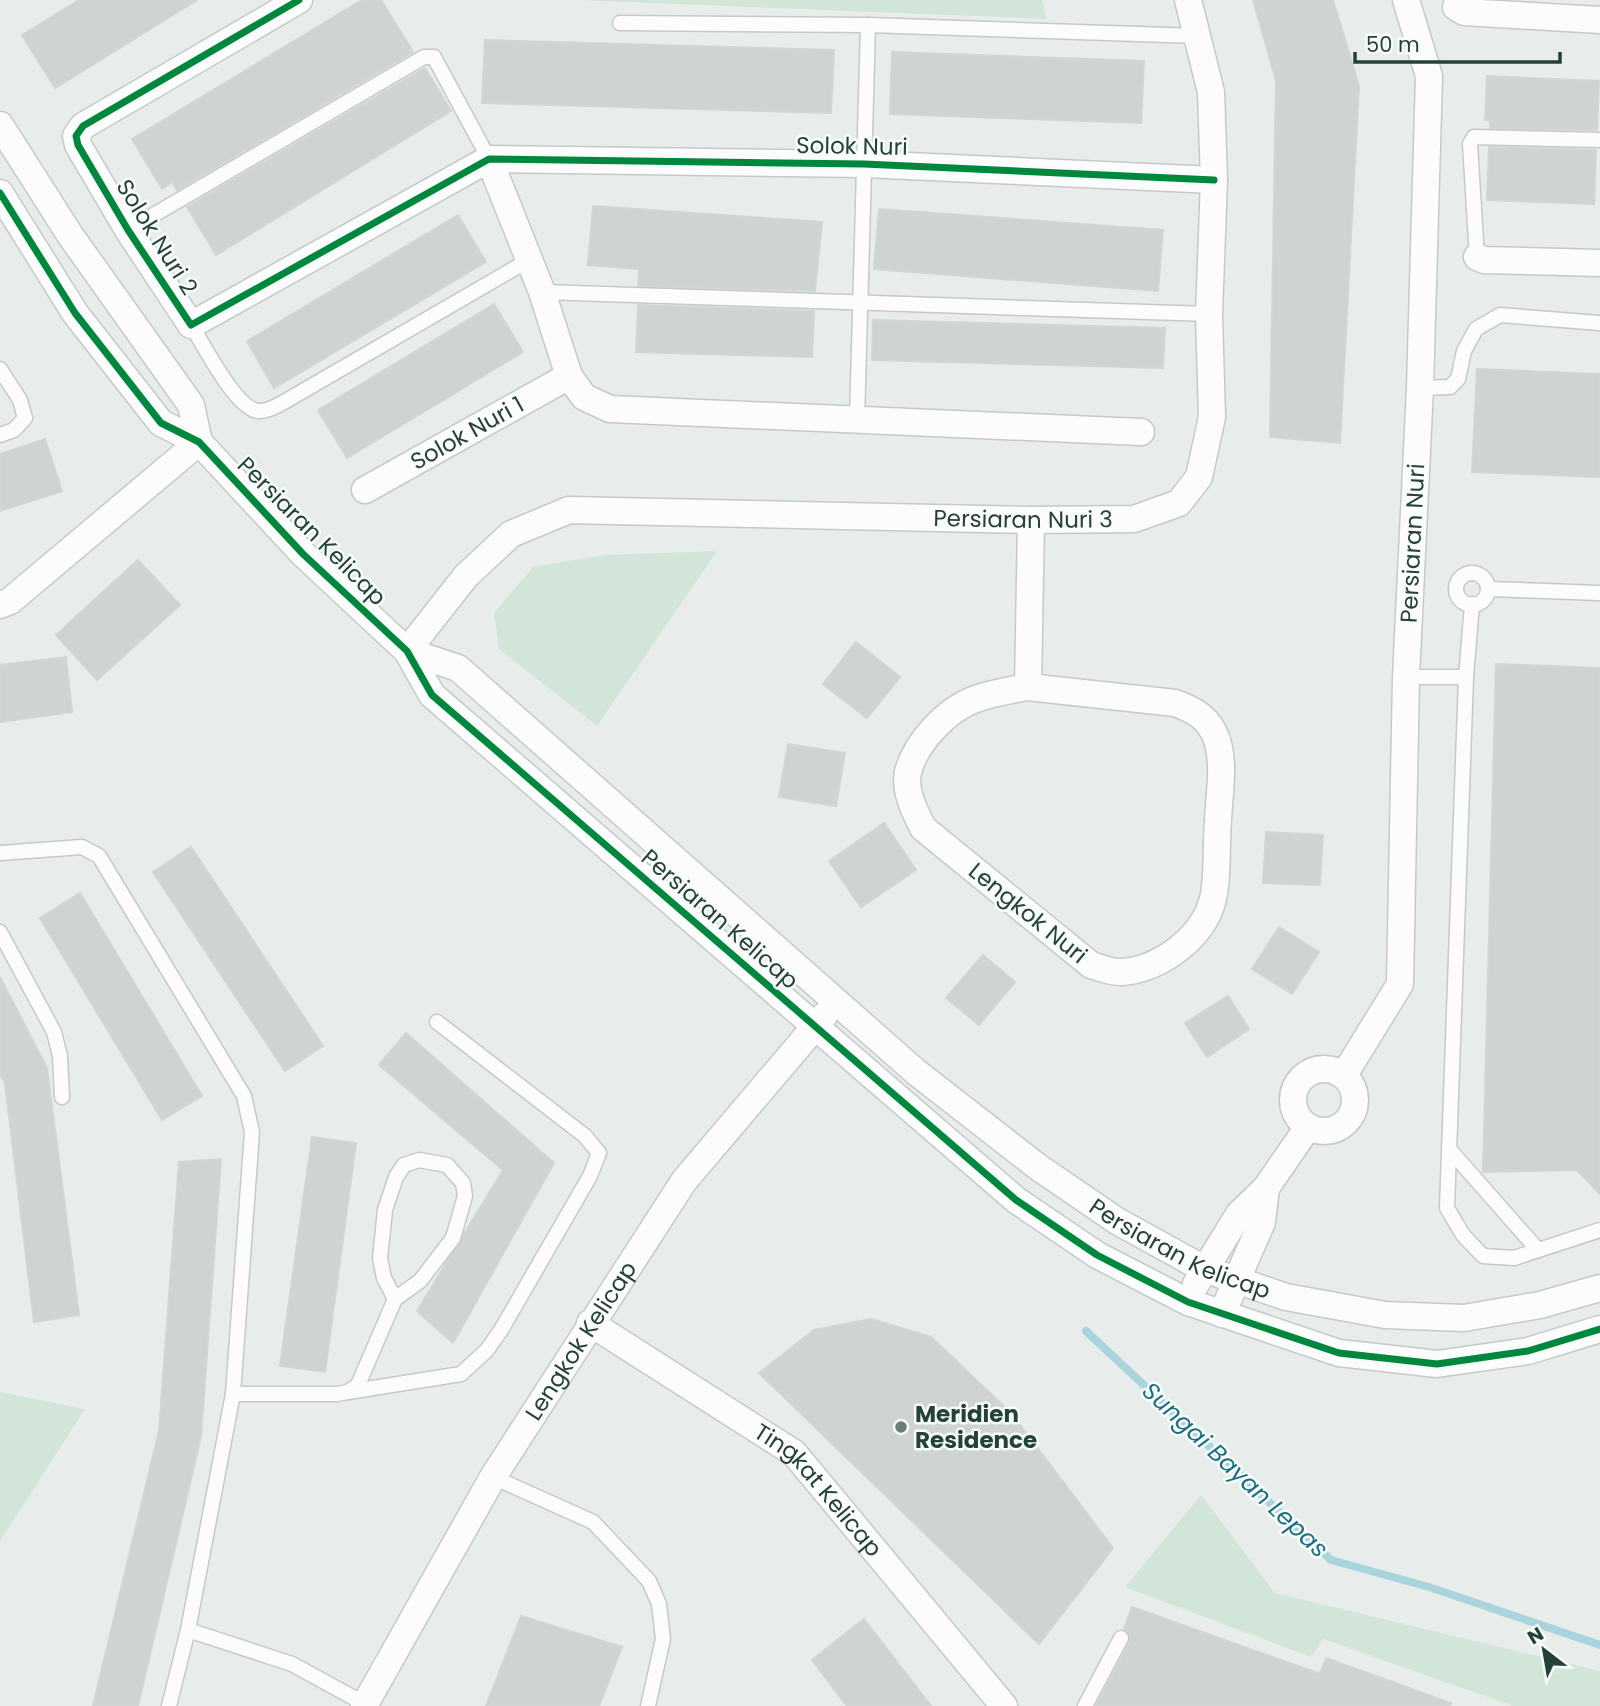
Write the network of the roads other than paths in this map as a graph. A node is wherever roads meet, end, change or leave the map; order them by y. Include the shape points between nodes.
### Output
1 (299, 0) edge
2 (1188, 0) edge
3 (1406, 0) edge
4 (1454, 3) edge
5 (1600, 20) edge
6 (620, 23) dead end
7 (868, 24) junction
8 (1199, 36) junction
9 (0, 125) edge
10 (1600, 140) edge
11 (489, 159) junction
12 (864, 164) junction
13 (1214, 180) junction
14 (0, 193) edge
15 (128, 230) junction
16 (1477, 257) joint
17 (529, 260) junction
18 (1600, 263) edge
19 (542, 292) junction
20 (860, 303) junction
21 (1209, 314) junction
22 (1600, 323) edge
23 (191, 325) junction
24 (0, 369) edge
25 (569, 376) junction
26 (1420, 388) junction
27 (857, 420) junction
28 (1141, 432) dead end
29 (0, 435) edge
30 (199, 442) junction
31 (365, 490) dead end
32 (1031, 520) junction
33 (1489, 589) junction
34 (1600, 593) edge
35 (1472, 604) junction
36 (0, 605) edge
37 (407, 652) junction
38 (1406, 677) junction
39 (1466, 677) junction
40 (1028, 687) junction
41 (0, 853) edge
42 (0, 932) edge
43 (836, 1002) junction
44 (437, 1022) dead end
45 (814, 1028) junction
46 (1344, 1075) junction
47 (62, 1097) dead end
48 (1308, 1127) junction
49 (1449, 1149) junction
50 (1266, 1188) junction
51 (1600, 1230) edge
52 (1538, 1250) junction
53 (1204, 1269) junction
54 (1236, 1279) junction
55 (1600, 1288) edge
56 (395, 1299) junction
57 (1188, 1302) junction
58 (1222, 1314) junction
59 (590, 1323) junction
60 (1600, 1329) edge
61 (348, 1392) junction
62 (233, 1394) junction
63 (493, 1477) junction
64 (188, 1630) junction
65 (1121, 1638) dead end
66 (365, 1705) edge
67 (169, 1706) edge
68 (648, 1706) edge
69 (1004, 1706) edge
70 (1085, 1706) edge

1 - 15 street, Solok Nuri 2 via 83,126 76,135
2 - 8 street, Persiaran Nuri 3
3 - 26 street, Persiaran Nuri via 1429,76
4 - 5 street via 1464,12
6 - 7 lane
7 - 8 lane
7 - 12 lane
8 - 13 street, Persiaran Nuri 3 via 1211,92
9 - 30 street via 70,235 191,405
10 - 16 lane via 1474,137 1470,144
11 - 12 street, Solok Nuri
11 - 15 lane via 434,57 424,57
11 - 17 street
11 - 23 street, Solok Nuri 2
12 - 13 street, Solok Nuri
12 - 20 lane
13 - 21 street, Persiaran Nuri 3
14 - 30 street, Persiaran Kelicap via 75,313 160,423
15 - 23 street, Solok Nuri 2
16 - 18 street
17 - 19 street
17 - 23 lane via 262,412 236,396
19 - 20 lane
19 - 25 street
20 - 21 lane
20 - 27 lane
21 - 32 street, Persiaran Nuri 3 via 1212,417 1199,477 1179,503 1133,519
22 - 26 lane via 1500,315 1476,329 1464,351 1458,379 1450,387
24 - 29 lane via 20,400 25,418 14,430
25 - 27 street via 584,397 610,409
25 - 31 street, Solok Nuri 1
26 - 38 street, Persiaran Nuri
27 - 28 street
30 - 36 street
30 - 37 street, Persiaran Kelicap via 303,554
32 - 37 street, Persiaran Nuri 3 via 569,510 511,534 466,576
32 - 40 street
33 - 34 lane
33 - 35 lane via 1481,602
33 - 35 lane via 1477,573 1462,577 1458,596
35 - 39 lane
37 - 43 street, Persiaran Kelicap via 458,668
37 - 45 street, Persiaran Kelicap via 432,695
38 - 39 lane
38 - 46 street, Persiaran Nuri via 1400,984
39 - 49 lane
40 - 40 street, Lengkok Nuri via 974,699 944,719 920,746 908,774 911,806 923,828 1091,965 1119,973 1145,968 1180,948 1204,922 1213,896 1221,763 1216,740 1194,709 1175,703
41 - 62 lane via 82,847 99,856 244,1096 251,1132
42 - 47 lane via 54,1032
43 - 45 street, Lengkok Kelicap
43 - 53 street, Persiaran Kelicap via 916,1072 1038,1167 1117,1221
44 - 61 lane via 585,1136 599,1153 590,1176 487,1350 461,1374
45 - 57 street, Persiaran Kelicap via 1016,1200 1097,1255
45 - 59 street, Lengkok Kelicap via 684,1181
46 - 48 street via 1354,1091 1350,1117 1326,1131
46 - 48 street via 1322,1068 1301,1077 1292,1098 1294,1110
48 - 50 street
49 - 52 lane
49 - 52 lane via 1447,1208 1463,1236 1483,1256 1514,1258
50 - 53 street via 1239,1214
50 - 54 street via 1262,1222
51 - 52 lane
53 - 54 street, Persiaran Kelicap
53 - 57 street
54 - 55 street, Persiaran Kelicap via 1286,1297 1385,1315 1464,1318 1540,1305
54 - 58 street
56 - 56 lane via 420,1282 453,1238 465,1196 463,1183 447,1165 419,1160 404,1165 396,1177 385,1210 380,1258
56 - 61 lane via 358,1385
57 - 58 street, Persiaran Kelicap
58 - 60 street, Persiaran Kelicap via 1339,1353 1437,1364 1528,1351
59 - 63 street, Lengkok Kelicap
59 - 69 street, Tingkat Kelicap via 794,1453
61 - 62 lane
62 - 64 lane
63 - 66 street, Lengkok Kelicap
63 - 68 lane via 593,1522 649,1581 659,1604 663,1639
64 - 66 lane via 292,1664
64 - 67 lane
65 - 70 lane

